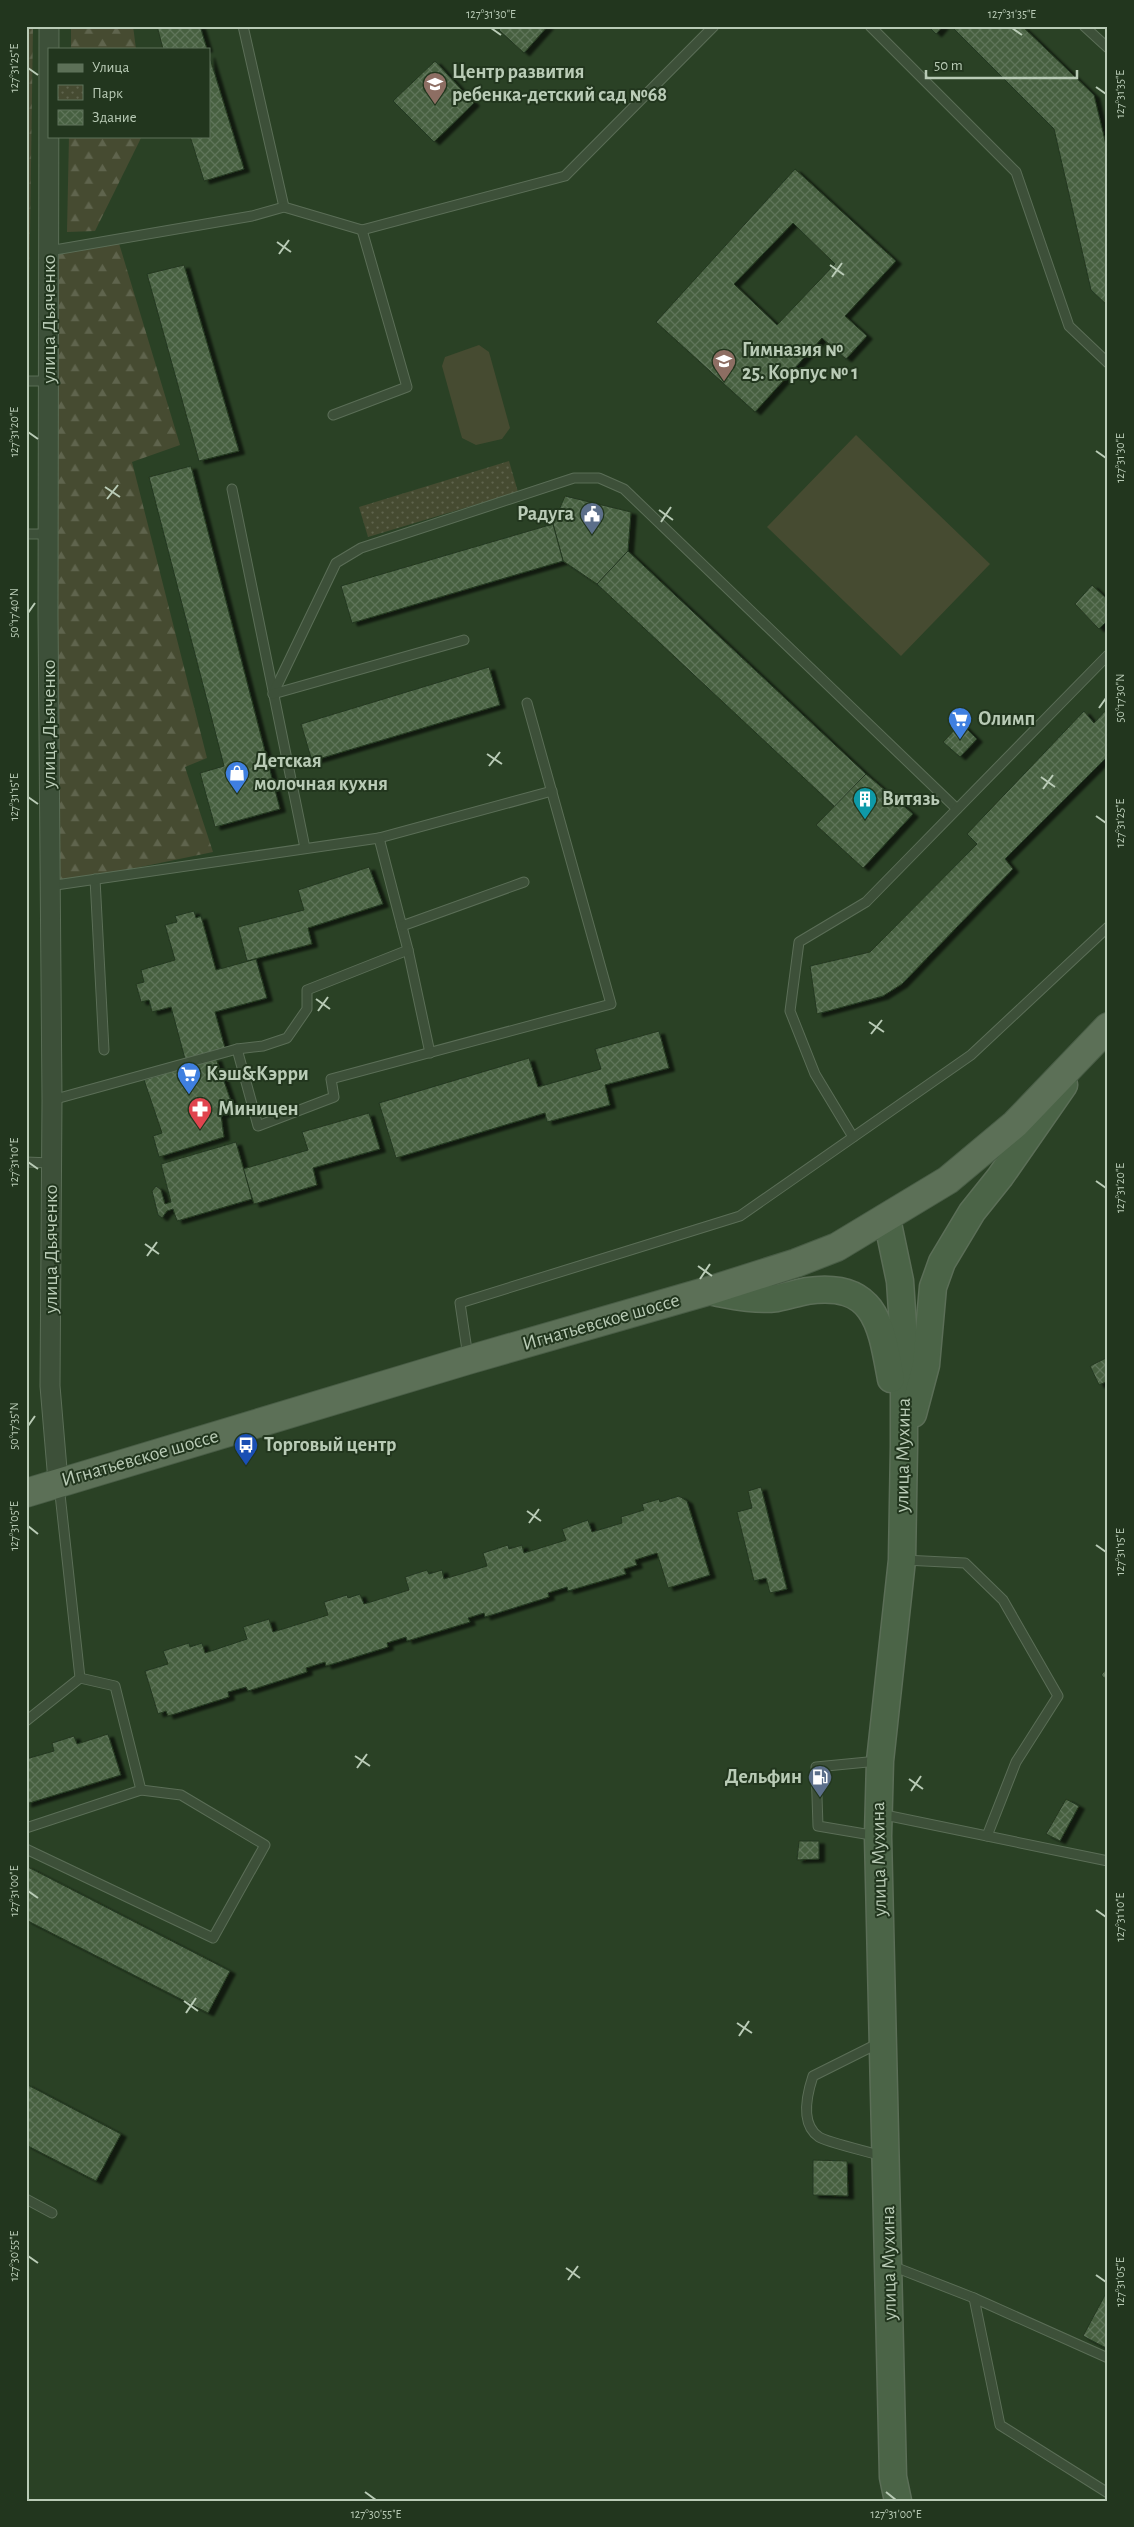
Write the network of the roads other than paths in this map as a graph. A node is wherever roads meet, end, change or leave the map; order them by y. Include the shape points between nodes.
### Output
1 (49, 26) edge
2 (243, 26) edge
3 (714, 26) edge
4 (870, 26) edge
5 (1084, 26) edge
6 (48, 48) edge
7 (1108, 48) edge
8 (48, 64) edge
9 (284, 207) junction
10 (362, 230) junction
11 (49, 251) junction
12 (1108, 363) edge
13 (26, 381) edge
14 (49, 381) junction
15 (407, 386) junction
16 (409, 397) dead end
17 (333, 415) dead end
18 (232, 489) dead end
19 (26, 534) edge
20 (48, 534) junction
21 (464, 640) dead end
22 (1108, 655) edge
23 (274, 694) junction
24 (527, 703) dead end
25 (552, 792) junction
26 (957, 809) junction
27 (379, 838) junction
28 (305, 848) junction
29 (95, 879) junction
30 (524, 882) dead end
31 (49, 886) junction
32 (402, 926) junction
33 (1108, 927) edge
34 (408, 950) junction
35 (1102, 1034) edge
36 (238, 1049) junction
37 (104, 1050) dead end
38 (430, 1053) junction
39 (52, 1100) junction
40 (854, 1137) junction
41 (26, 1162) edge
42 (51, 1163) junction
43 (887, 1218) junction
44 (708, 1291) junction
45 (468, 1360) junction
46 (904, 1446) junction
47 (58, 1481) junction
48 (26, 1492) edge
49 (902, 1560) junction
50 (80, 1678) junction
51 (26, 1721) edge
52 (880, 1761) junction
53 (141, 1790) junction
54 (878, 1825) junction
55 (26, 1828) edge
56 (987, 1836) junction
57 (26, 1849) edge
58 (1108, 1861) edge
59 (883, 2040) junction
60 (886, 2157) junction
61 (26, 2199) edge
62 (52, 2213) dead end
63 (889, 2266) junction
64 (974, 2298) junction
65 (1108, 2358) edge
66 (1108, 2493) edge
67 (898, 2501) edge

1 - 6 street, улица Дьяченко
2 - 9 lane
3 - 10 lane via 565,176
4 - 12 lane via 1016,172 1069,326
5 - 7 lane
8 - 11 street, улица Дьяченко
9 - 10 lane
9 - 11 lane via 252,216
10 - 15 lane
11 - 14 street, улица Дьяченко
13 - 14 lane
14 - 20 street, улица Дьяченко
15 - 16 lane
15 - 17 lane
18 - 23 lane
19 - 20 lane
20 - 31 street, улица Дьяченко
21 - 23 lane
22 - 26 lane
23 - 26 lane via 336,563 361,548 574,478 599,478 624,489
23 - 28 lane
24 - 25 lane
25 - 27 lane
25 - 38 lane via 611,1004
26 - 40 lane via 866,902 799,942 790,1011 815,1074
27 - 28 lane
27 - 32 lane
28 - 29 lane
29 - 31 lane
29 - 37 lane
30 - 32 lane
31 - 39 street, улица Дьяченко
32 - 34 lane
33 - 40 lane via 971,1055
34 - 36 lane via 307,990 307,1008 287,1038 263,1046
34 - 38 lane
35 - 43 main road, Игнатьевское шоссе via 1015,1124 948,1180
35 - 46 main road via 972,1212 942,1262 933,1287 926,1365
36 - 38 lane via 258,1126 334,1097 331,1079
36 - 39 lane
39 - 42 street, улица Дьяченко
40 - 45 lane via 740,1216 460,1303
41 - 42 lane
42 - 47 street, улица Дьяченко via 50,1386
43 - 44 main road, Игнатьевское шоссе via 836,1247
43 - 46 main road, улица Мухина via 900,1280 904,1341
44 - 45 main road, Игнатьевское шоссе
44 - 46 main road via 744,1298 775,1298 808,1291 835,1290 851,1294 868,1306 878,1320 885,1343
45 - 47 main road, Игнатьевское шоссе
46 - 49 main road, улица Мухина
47 - 48 main road, Игнатьевское шоссе
47 - 50 lane
49 - 52 main road, улица Мухина
49 - 56 lane via 966,1563 1003,1600 1058,1696 1016,1762
50 - 51 lane
50 - 53 lane via 114,1686
52 - 54 main road, улица Мухина
52 - 54 lane via 816,1767 818,1826
53 - 55 lane
53 - 57 lane via 181,1795 265,1845 213,1938
54 - 56 lane
54 - 59 main road, улица Мухина
56 - 58 lane
59 - 60 main road, улица Мухина
59 - 60 lane via 813,2076 807,2092 806,2110 809,2124 819,2137
60 - 63 main road, улица Мухина
61 - 62 lane
63 - 64 lane
63 - 67 main road, улица Мухина via 893,2477
64 - 65 lane
64 - 66 lane via 1000,2425

